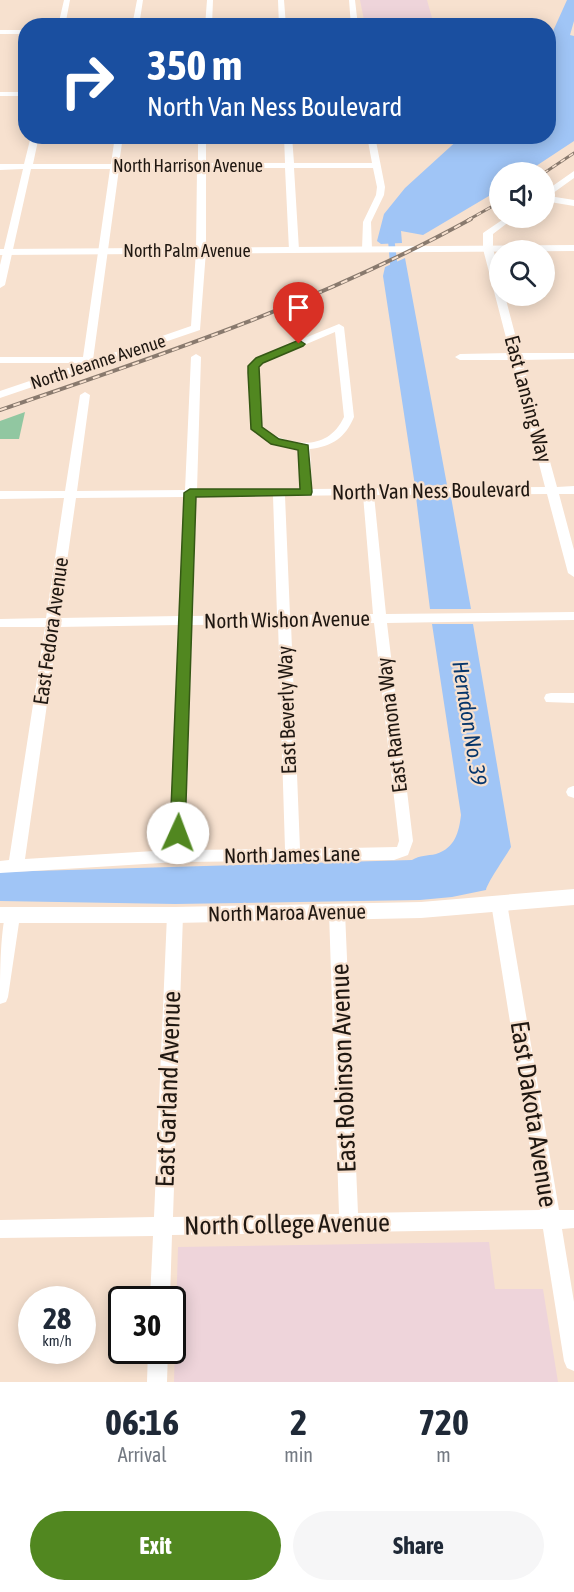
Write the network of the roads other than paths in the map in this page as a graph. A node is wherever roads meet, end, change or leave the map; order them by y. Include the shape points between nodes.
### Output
1 (68, 0) edge
2 (140, 0) edge
3 (210, 0) edge
4 (281, 0) edge
5 (352, 0) edge
6 (63, 18) edge
7 (137, 18) edge
8 (209, 18) edge
9 (282, 18) edge
10 (355, 18) edge
11 (0, 32) edge
12 (18, 32) edge
13 (0, 94) edge
14 (18, 94) edge
15 (33, 144) edge
16 (118, 144) edge
17 (202, 144) edge
18 (289, 144) edge
19 (372, 144) edge
20 (290, 165) junction
21 (376, 165) junction
22 (115, 166) junction
23 (201, 166) junction
24 (0, 167) edge
25 (28, 167) junction
26 (574, 174) edge
27 (555, 189) edge
28 (555, 199) edge
29 (574, 203) edge
30 (495, 228) edge
31 (574, 248) edge
32 (376, 249) junction
33 (488, 249) junction
34 (294, 250) junction
35 (104, 251) junction
36 (201, 251) junction
37 (4, 252) edge
38 (489, 253) edge
39 (0, 285) edge
40 (503, 306) edge
41 (516, 356) junction
42 (574, 356) edge
43 (196, 357) dead end
44 (460, 357) dead end
45 (0, 360) edge
46 (90, 362) junction
47 (0, 394) edge
48 (85, 395) dead end
49 (304, 447) junction
50 (552, 490) junction
51 (574, 490) edge
52 (306, 492) junction
53 (368, 492) junction
54 (190, 493) junction
55 (279, 493) junction
56 (0, 495) edge
57 (71, 495) junction
58 (574, 573) edge
59 (574, 616) edge
60 (380, 618) junction
61 (284, 620) junction
62 (185, 622) junction
63 (0, 623) edge
64 (52, 623) junction
65 (551, 698) dead end
66 (574, 698) edge
67 (403, 851) joint
68 (292, 854) junction
69 (177, 856) junction
70 (0, 867) edge
71 (16, 867) junction
72 (574, 897) edge
73 (499, 903) junction
74 (337, 912) junction
75 (6, 915) edge
76 (175, 915) junction
77 (0, 998) edge
78 (551, 1219) junction
79 (574, 1219) edge
80 (349, 1223) junction
81 (163, 1225) junction
82 (0, 1229) edge
83 (161, 1286) edge
84 (574, 1361) edge
85 (158, 1364) edge
86 (157, 1382) edge

1 - 6 street
2 - 7 street
3 - 8 street
4 - 9 street
5 - 10 street
11 - 12 street
13 - 14 street
15 - 25 street
16 - 22 street
17 - 23 street
18 - 20 street
19 - 21 street
20 - 21 street, North Harrison Avenue
20 - 23 street, North Harrison Avenue
20 - 34 street
21 - 32 street via 380,195 367,222
22 - 23 street, North Harrison Avenue
22 - 25 street, North Harrison Avenue
22 - 35 street
23 - 36 street
24 - 25 street, North Harrison Avenue
25 - 37 street
26 - 27 street
28 - 29 street
30 - 33 street via 488,233
31 - 33 main road, North Palm Avenue
32 - 33 main road, North Palm Avenue
32 - 34 main road, North Palm Avenue
33 - 38 street, East Lansing Way
34 - 36 main road, North Palm Avenue
35 - 36 main road, North Palm Avenue
35 - 37 main road, North Palm Avenue
35 - 46 street
36 - 46 street, North Jeanne Avenue via 196,328
37 - 39 street
40 - 41 street, East Lansing Way
41 - 42 street
41 - 44 street
41 - 50 street, East Lansing Way
43 - 54 street
45 - 46 street
46 - 47 street, North Jeanne Avenue
48 - 57 street, East Fedora Avenue
49 - 49 street via 275,441 256,429 253,366 339,327 347,428 335,438
49 - 52 street
50 - 51 street, North Van Ness Boulevard
50 - 53 street, North Van Ness Boulevard
50 - 58 street, East Lansing Way
52 - 53 street, North Van Ness Boulevard
52 - 55 street, North Van Ness Boulevard
53 - 60 street, East Ramona Way
54 - 55 street, North Van Ness Boulevard
54 - 57 street, North Van Ness Boulevard
54 - 62 street
55 - 61 street, East Beverly Way
56 - 57 street, North Van Ness Boulevard
57 - 64 street, East Fedora Avenue
59 - 60 street, North Wishon Avenue
60 - 61 street, North Wishon Avenue
60 - 67 street, East Ramona Way via 406,841
61 - 62 street, North Wishon Avenue
61 - 68 street, East Beverly Way
62 - 64 street, North Wishon Avenue
62 - 69 street
63 - 64 street, North Wishon Avenue
64 - 71 street, East Fedora Avenue
65 - 66 street
67 - 68 street, North James Lane
68 - 69 street, North James Lane
69 - 71 street, North James Lane
70 - 71 street, North James Lane
72 - 73 main road, North Maroa Avenue
73 - 74 main road, North Maroa Avenue
73 - 78 street, East Dakota Avenue
74 - 76 main road, North Maroa Avenue
74 - 80 street, East Robinson Avenue
75 - 76 main road, North Maroa Avenue
75 - 77 street
76 - 81 street, East Garland Avenue
78 - 79 street, North College Avenue
78 - 80 street, North College Avenue
78 - 84 street, East Dakota Avenue
80 - 81 street, North College Avenue
81 - 82 street, North College Avenue
81 - 83 street, East Garland Avenue
85 - 86 street

